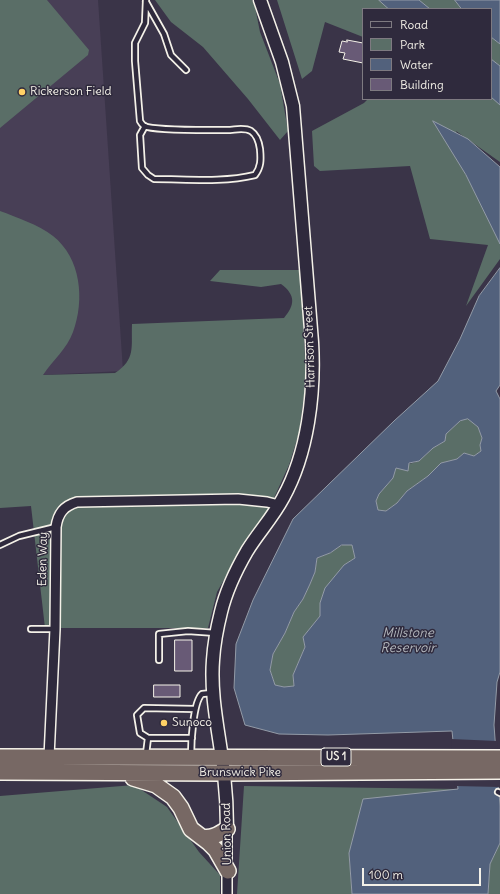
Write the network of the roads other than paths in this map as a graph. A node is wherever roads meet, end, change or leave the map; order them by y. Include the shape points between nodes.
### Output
1 (146, 0) edge
2 (260, 0) edge
3 (186, 70) dead end
4 (144, 126) junction
5 (279, 505) junction
6 (56, 527) junction
7 (0, 545) edge
8 (31, 629) dead end
9 (54, 630) junction
10 (216, 633) junction
11 (159, 660) dead end
12 (214, 693) junction
13 (195, 709) junction
14 (148, 738) junction
15 (192, 738) junction
16 (49, 757) junction
17 (0, 758) edge
18 (146, 758) junction
19 (191, 758) junction
20 (222, 758) junction
21 (500, 758) edge
22 (450, 765) junction
23 (500, 771) edge
24 (0, 772) edge
25 (102, 772) junction
26 (224, 773) junction
27 (227, 829) junction
28 (202, 837) junction
29 (228, 871) junction
30 (227, 894) edge

1 - 3 lane via 164,34 171,55
1 - 4 lane via 145,23 136,43 135,61 140,121
2 - 5 street, Harrison Street via 286,74 293,106 313,357 311,398 304,437 292,478
4 - 4 lane via 164,129 246,129 258,138 260,144 259,170 255,175 244,178 154,179 142,168 140,135
5 - 6 street, Eden Way via 238,499 77,502 65,508 57,520
5 - 10 street, Harrison Street via 234,575
6 - 7 lane via 19,536
6 - 9 street, Eden Way
8 - 9 lane
9 - 16 street, Eden Way
10 - 11 lane via 188,631 159,634
10 - 12 street, Harrison Street via 212,660
12 - 13 lane via 202,694
12 - 20 street, Harrison Street
13 - 14 lane via 144,708 137,715 140,733
13 - 15 lane
14 - 15 lane
14 - 18 lane
15 - 19 lane
16 - 17 highway, Brunswick Pike / US 1
16 - 18 highway, Brunswick Pike / US 1
18 - 19 highway, Brunswick Pike / US 1
19 - 20 highway, Brunswick Pike / US 1
20 - 22 highway, Brunswick Pike / US 1
20 - 26 street, Harrison Street
21 - 22 highway, Brunswick Pike / US 1 via 475,758
22 - 23 highway, Brunswick Pike / US 1 via 481,772
22 - 26 highway, Brunswick Pike / US 1
24 - 25 highway, Brunswick Pike / US 1
25 - 26 highway, Brunswick Pike / US 1
25 - 28 highway via 142,780 162,788 178,802 191,829
26 - 27 street, Union Road
27 - 28 highway via 216,835
27 - 29 street, Union Road
28 - 29 highway via 216,850
29 - 30 street, Union Road

